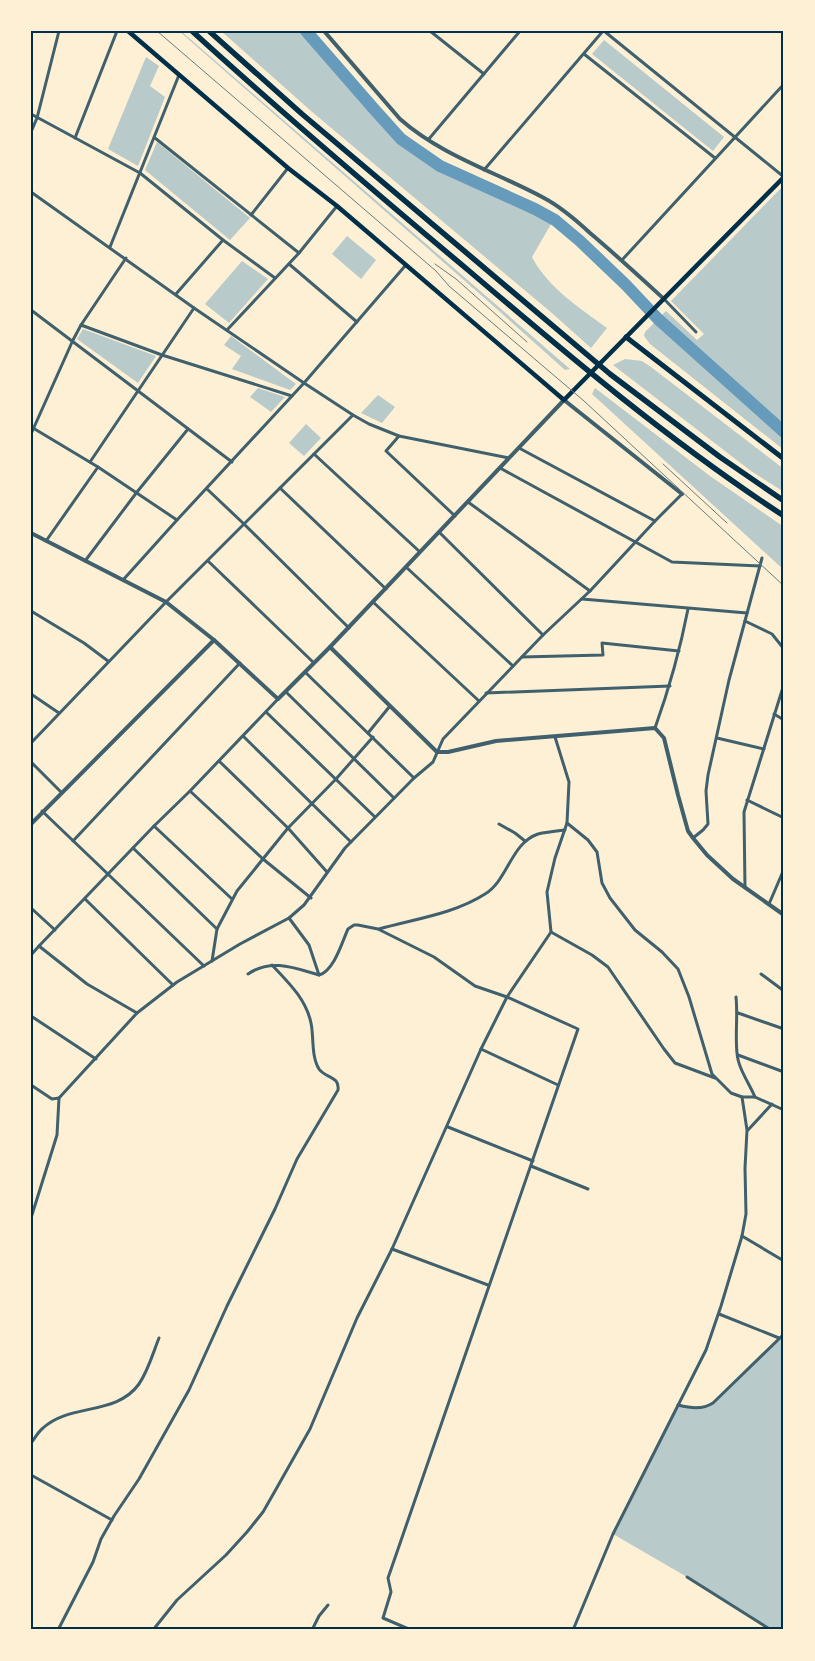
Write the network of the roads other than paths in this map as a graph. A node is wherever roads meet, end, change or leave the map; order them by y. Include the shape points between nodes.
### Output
1 (59, 31) edge
2 (117, 31) edge
3 (128, 31) edge
4 (192, 31) edge
5 (209, 31) edge
6 (324, 31) edge
7 (430, 31) edge
8 (520, 31) edge
9 (604, 31) edge
10 (584, 54) junction
11 (484, 74) junction
12 (179, 75) junction
13 (784, 84) edge
14 (31, 114) edge
15 (37, 118) junction
16 (31, 132) edge
17 (735, 137) junction
18 (75, 138) junction
19 (155, 138) junction
20 (428, 140) junction
21 (716, 158) junction
22 (288, 168) junction
23 (484, 170) junction
24 (140, 173) junction
25 (784, 177) edge
26 (31, 192) edge
27 (337, 206) junction
28 (251, 215) junction
29 (223, 240) junction
30 (110, 247) junction
31 (299, 253) junction
32 (126, 258) junction
33 (622, 260) junction
34 (289, 264) junction
35 (405, 266) junction
36 (275, 278) junction
37 (176, 294) junction
38 (664, 300) junction
39 (194, 308) junction
40 (31, 310) edge
41 (357, 322) junction
42 (81, 325) junction
43 (228, 330) junction
44 (696, 332) dead end
45 (626, 337) junction
46 (73, 340) junction
47 (162, 355) junction
48 (304, 384) junction
49 (139, 390) junction
50 (292, 396) junction
51 (564, 400) junction
52 (353, 415) junction
53 (33, 428) junction
54 (188, 429) junction
55 (31, 434) edge
56 (399, 436) junction
57 (519, 448) junction
58 (314, 454) junction
59 (510, 458) junction
60 (784, 459) edge
61 (90, 462) junction
62 (232, 462) junction
63 (98, 467) junction
64 (500, 468) junction
65 (280, 488) junction
66 (207, 489) junction
67 (137, 492) junction
68 (682, 494) joint
69 (784, 501) edge
70 (468, 502) junction
71 (455, 516) junction
72 (784, 516) edge
73 (177, 520) junction
74 (655, 521) junction
75 (244, 524) junction
76 (439, 532) junction
77 (31, 533) edge
78 (46, 541) junction
79 (635, 542) junction
80 (420, 552) junction
81 (762, 558) dead end
82 (208, 561) junction
83 (85, 562) junction
84 (760, 566) junction
85 (406, 567) junction
86 (123, 580) junction
87 (386, 588) junction
88 (590, 591) junction
89 (581, 599) junction
90 (166, 602) junction
91 (373, 602) junction
92 (688, 609) junction
93 (31, 611) edge
94 (747, 613) junction
95 (745, 621) junction
96 (349, 628) junction
97 (543, 635) junction
98 (214, 640) junction
99 (330, 647) junction
100 (784, 649) edge
101 (679, 652) junction
102 (521, 657) junction
103 (108, 661) junction
104 (240, 663) junction
105 (314, 663) junction
106 (513, 666) junction
107 (305, 672) junction
108 (784, 684) edge
109 (670, 686) junction
110 (286, 692) junction
111 (486, 693) junction
112 (31, 694) edge
113 (278, 699) junction
114 (479, 701) junction
115 (390, 706) junction
116 (266, 712) junction
117 (59, 713) junction
118 (774, 714) junction
119 (784, 720) edge
120 (655, 728) junction
121 (368, 732) junction
122 (242, 736) junction
123 (373, 737) junction
124 (555, 737) junction
125 (717, 738) junction
126 (31, 743) edge
127 (764, 749) junction
128 (437, 752) junction
129 (354, 758) junction
130 (219, 761) junction
131 (31, 762) edge
132 (414, 778) junction
133 (336, 779) junction
134 (190, 791) junction
135 (61, 792) junction
136 (394, 798) junction
137 (747, 800) junction
138 (313, 803) junction
139 (42, 811) junction
140 (375, 817) junction
141 (784, 818) edge
142 (567, 823) junction
143 (31, 824) edge
144 (499, 824) dead end
145 (154, 826) junction
146 (288, 828) junction
147 (565, 830) junction
148 (693, 838) junction
149 (73, 841) junction
150 (526, 841) junction
151 (351, 842) junction
152 (133, 848) junction
153 (263, 859) junction
154 (784, 869) edge
155 (327, 872) junction
156 (108, 874) junction
157 (745, 888) junction
158 (311, 898) junction
159 (84, 899) junction
160 (232, 899) junction
161 (768, 905) junction
162 (31, 908) edge
163 (784, 914) edge
164 (289, 918) junction
165 (216, 929) junction
166 (378, 929) junction
167 (55, 930) junction
168 (551, 932) junction
169 (39, 946) junction
170 (31, 955) edge
171 (212, 961) junction
172 (272, 965) junction
173 (204, 966) junction
174 (248, 974) dead end
175 (761, 974) dead end
176 (319, 975) junction
177 (173, 985) junction
178 (784, 991) edge
179 (507, 997) junction
180 (736, 997) dead end
181 (136, 1013) junction
182 (738, 1013) junction
183 (31, 1016) edge
184 (784, 1029) edge
185 (482, 1049) junction
186 (737, 1055) junction
187 (96, 1059) junction
188 (784, 1072) edge
189 (715, 1078) junction
190 (31, 1085) edge
191 (558, 1085) junction
192 (742, 1097) junction
193 (755, 1097) junction
194 (59, 1098) junction
195 (772, 1104) junction
196 (784, 1110) edge
197 (448, 1127) junction
198 (747, 1130) junction
199 (533, 1161) junction
200 (531, 1166) junction
201 (588, 1188) dead end
202 (31, 1218) edge
203 (742, 1236) junction
204 (392, 1249) junction
205 (784, 1261) edge
206 (488, 1285) junction
207 (719, 1314) junction
208 (784, 1334) edge
209 (159, 1338) dead end
210 (779, 1338) junction
211 (678, 1406) junction
212 (31, 1443) edge
213 (31, 1475) edge
214 (112, 1520) junction
215 (687, 1577) dead end
216 (328, 1605) dead end
217 (574, 1629) edge
218 (58, 1630) edge
219 (153, 1630) edge
220 (312, 1630) edge
221 (411, 1630) edge
222 (579, 1630) edge
223 (771, 1630) edge

1 - 15 street
2 - 18 street
3 - 12 main road
4 - 72 highway via 334,158 603,384
5 - 69 highway via 302,114 610,374
6 - 20 street via 400,119
7 - 11 street
8 - 11 street
9 - 10 street
9 - 17 street
10 - 21 street
10 - 23 street
11 - 20 street
12 - 19 street
12 - 22 main road
13 - 17 street
14 - 15 street
15 - 16 street
15 - 18 street
17 - 21 street
17 - 25 street
18 - 24 street
19 - 24 street
19 - 28 street
20 - 23 street
21 - 33 street
22 - 27 main road
22 - 28 street
23 - 33 street via 552,203
24 - 29 street
24 - 30 street
25 - 38 main road
26 - 30 street
27 - 31 street
27 - 35 main road
28 - 31 street
29 - 36 street
29 - 37 street
30 - 32 street
31 - 34 street
32 - 37 street
32 - 42 street
33 - 38 street
34 - 36 street
34 - 41 street
35 - 41 street
35 - 51 main road
36 - 43 street
37 - 39 street
38 - 44 street
38 - 45 main road
39 - 43 street
39 - 47 street
40 - 46 street
41 - 48 street
42 - 46 street
42 - 47 street
43 - 48 street
45 - 51 main road
45 - 60 main road
46 - 49 street
46 - 53 street
47 - 49 street
47 - 50 street
48 - 50 street
48 - 52 street
49 - 54 street
49 - 61 street
50 - 62 street
51 - 57 street
51 - 68 street
52 - 56 street
52 - 58 street
53 - 55 street
53 - 61 street
54 - 62 street
54 - 67 street
56 - 59 street
56 - 71 street via 386,451
57 - 59 street
57 - 74 street
58 - 65 street
58 - 80 street
59 - 64 street
61 - 63 street
62 - 66 street
63 - 67 street
63 - 78 street
64 - 70 street
64 - 79 street
65 - 75 street
65 - 87 street
66 - 73 street
66 - 75 street
67 - 73 street
67 - 83 street
68 - 74 street
70 - 71 street
70 - 88 street
71 - 76 street
73 - 86 street
74 - 79 street
75 - 82 street
75 - 96 street
76 - 80 street
76 - 97 street
77 - 78 street
78 - 83 street
79 - 84 street via 672,562
79 - 88 street
80 - 85 street
81 - 84 street
82 - 90 street
82 - 105 street
83 - 86 street
84 - 94 street
85 - 87 street
85 - 106 street
86 - 90 street
87 - 91 street
88 - 89 street
89 - 92 street
89 - 97 street
90 - 98 street
90 - 103 street
91 - 96 street
91 - 114 street
92 - 94 street
92 - 101 street
93 - 103 street via 84,642
94 - 95 street
95 - 100 street via 772,634
95 - 125 street
96 - 99 street
97 - 102 street
98 - 104 street
98 - 135 street
99 - 105 street
99 - 115 street
101 - 102 street via 602,643 603,654
101 - 109 street
102 - 106 street
103 - 117 street
104 - 113 street
104 - 149 street
105 - 107 street
106 - 111 street
107 - 110 street
107 - 121 street
108 - 118 street
109 - 111 street
109 - 120 street
110 - 113 street
110 - 129 street
111 - 114 street
112 - 117 street
113 - 116 street
114 - 128 street via 444,739
115 - 121 street
115 - 128 street
116 - 122 street
116 - 133 street
117 - 126 street
118 - 119 street
118 - 127 street
120 - 124 street
120 - 148 street via 664,738 688,831
121 - 123 street
122 - 130 street
122 - 138 street
123 - 129 street
123 - 132 street
124 - 128 street via 496,741
124 - 142 street via 569,782
125 - 127 street
125 - 148 street via 706,784 708,824
127 - 137 street
128 - 132 street via 433,762
129 - 133 street
129 - 136 street
130 - 134 street
130 - 146 street
131 - 135 street
132 - 136 street
133 - 138 street
133 - 140 street
134 - 145 street
134 - 153 street
135 - 139 street
136 - 140 street
137 - 141 street
137 - 157 street via 743,819
138 - 146 street
138 - 151 street
139 - 143 street
139 - 149 street
140 - 151 street
142 - 147 street
142 - 189 street via 598,852 602,883 610,898 635,930 678,969
144 - 150 street
145 - 152 street
145 - 160 street
146 - 153 street
146 - 155 street
147 - 150 street via 538,834
147 - 168 street via 547,892
148 - 157 street via 706,855
149 - 156 street
150 - 166 street via 487,893 460,908
151 - 155 street
152 - 156 street
152 - 165 street
153 - 158 street
153 - 160 street
154 - 161 street
155 - 158 street
156 - 159 street
156 - 173 street
157 - 161 street
158 - 164 street
159 - 167 street
159 - 177 street
160 - 165 street
161 - 163 street
162 - 167 street
164 - 171 street
164 - 176 street via 309,946
165 - 171 street
166 - 176 street via 358,925 351,927 329,968
166 - 179 street via 434,957 468,982
167 - 169 street
168 - 179 street
168 - 189 street via 592,954 608,967 675,1063
169 - 170 street
169 - 181 street via 87,984
171 - 173 street
172 - 174 street
172 - 176 street
172 - 214 street via 303,1002 311,1022 318,1066 320,1071 336,1080 338,1090 297,1159 188,1390 139,1479
173 - 177 street
175 - 178 street
177 - 181 street
179 - 185 street
179 - 191 street via 578,1029
180 - 182 street
181 - 187 street
182 - 184 street
182 - 186 street
183 - 187 street
185 - 191 street
185 - 197 street
186 - 188 street
186 - 193 street
187 - 194 street
189 - 192 street via 727,1090
190 - 194 street via 52,1099
191 - 199 street
192 - 193 street
192 - 198 street
193 - 195 street
194 - 202 street via 57,1134
195 - 196 street
195 - 198 street
197 - 199 street
197 - 204 street
198 - 203 street via 746,1214
199 - 200 street
200 - 201 street
200 - 206 street
203 - 205 street
203 - 207 street
204 - 206 street
204 - 219 street via 357,1318 310,1429 266,1507 226,1555 177,1600
206 - 221 street via 388,1578 391,1592 383,1618
207 - 210 street
207 - 211 street via 706,1350
208 - 210 street
209 - 212 street via 140,1381 126,1397 65,1416 45,1426
210 - 211 street via 713,1403 703,1408
211 - 217 street via 613,1534
213 - 214 street
214 - 218 street
215 - 223 street
216 - 220 street
217 - 222 street

